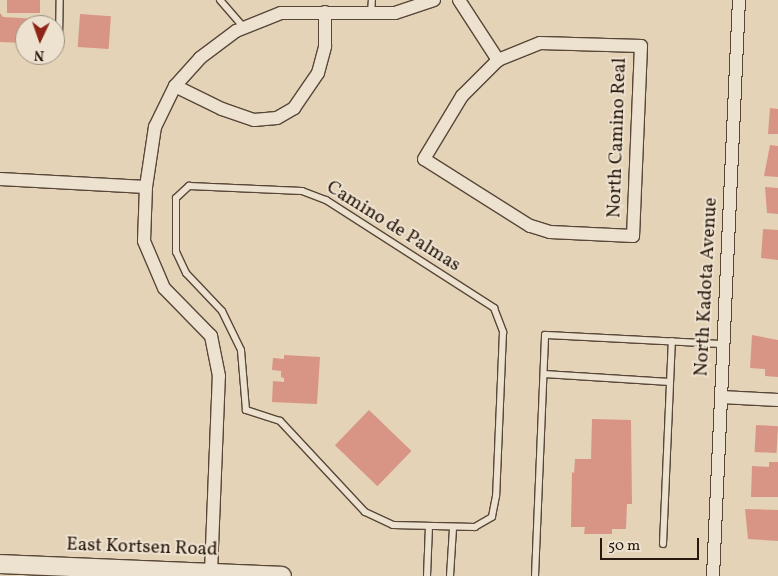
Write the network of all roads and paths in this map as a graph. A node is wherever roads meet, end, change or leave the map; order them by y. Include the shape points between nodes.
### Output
1 (60, 0) edge
2 (220, 0) edge
3 (434, 0) edge
4 (459, 0) edge
5 (738, 0) edge
6 (372, 6) edge
7 (325, 12) junction
8 (60, 15) edge
9 (244, 28) junction
10 (498, 60) junction
11 (175, 86) junction
12 (0, 179) edge
13 (146, 187) junction
14 (672, 341) junction
15 (723, 344) junction
16 (544, 374) junction
17 (670, 382) junction
18 (721, 397) junction
19 (778, 400) edge
20 (429, 527) junction
21 (452, 528) junction
22 (663, 544) dead end
23 (0, 564) edge
24 (211, 572) junction
25 (282, 576) edge
26 (427, 576) edge
27 (450, 576) edge
28 (535, 576) edge
29 (713, 576) edge

1 - 8 lane
2 - 9 lane
3 - 6 street via 395,13
4 - 10 street
5 - 15 street, North Kadota Avenue
6 - 7 street
7 - 9 street via 281,13
7 - 11 street via 325,46 318,72 294,108 276,118 254,120 222,109
9 - 11 street via 200,58
10 - 10 street, North Camino Real via 462,96 424,159 530,226 550,232 632,236 641,46 540,43
11 - 13 street via 155,127
12 - 13 street
13 - 24 street via 144,241 164,288 211,336 219,376
14 - 15 lane
14 - 16 lane via 545,335
14 - 17 lane
15 - 18 street, North Kadota Avenue
16 - 17 lane
16 - 28 lane
17 - 22 lane
18 - 19 street
18 - 29 street, North Kadota Avenue
20 - 21 lane, Camino de Palmas
20 - 21 lane, Camino de Palmas via 393,525 365,512 280,421 246,410 241,350 222,312 186,272 176,252 176,198 190,186 302,191 326,200 494,308 503,332 492,517 476,528
20 - 26 lane
21 - 27 lane
23 - 24 street, East Kortsen Road
24 - 25 street, East Kortsen Road

